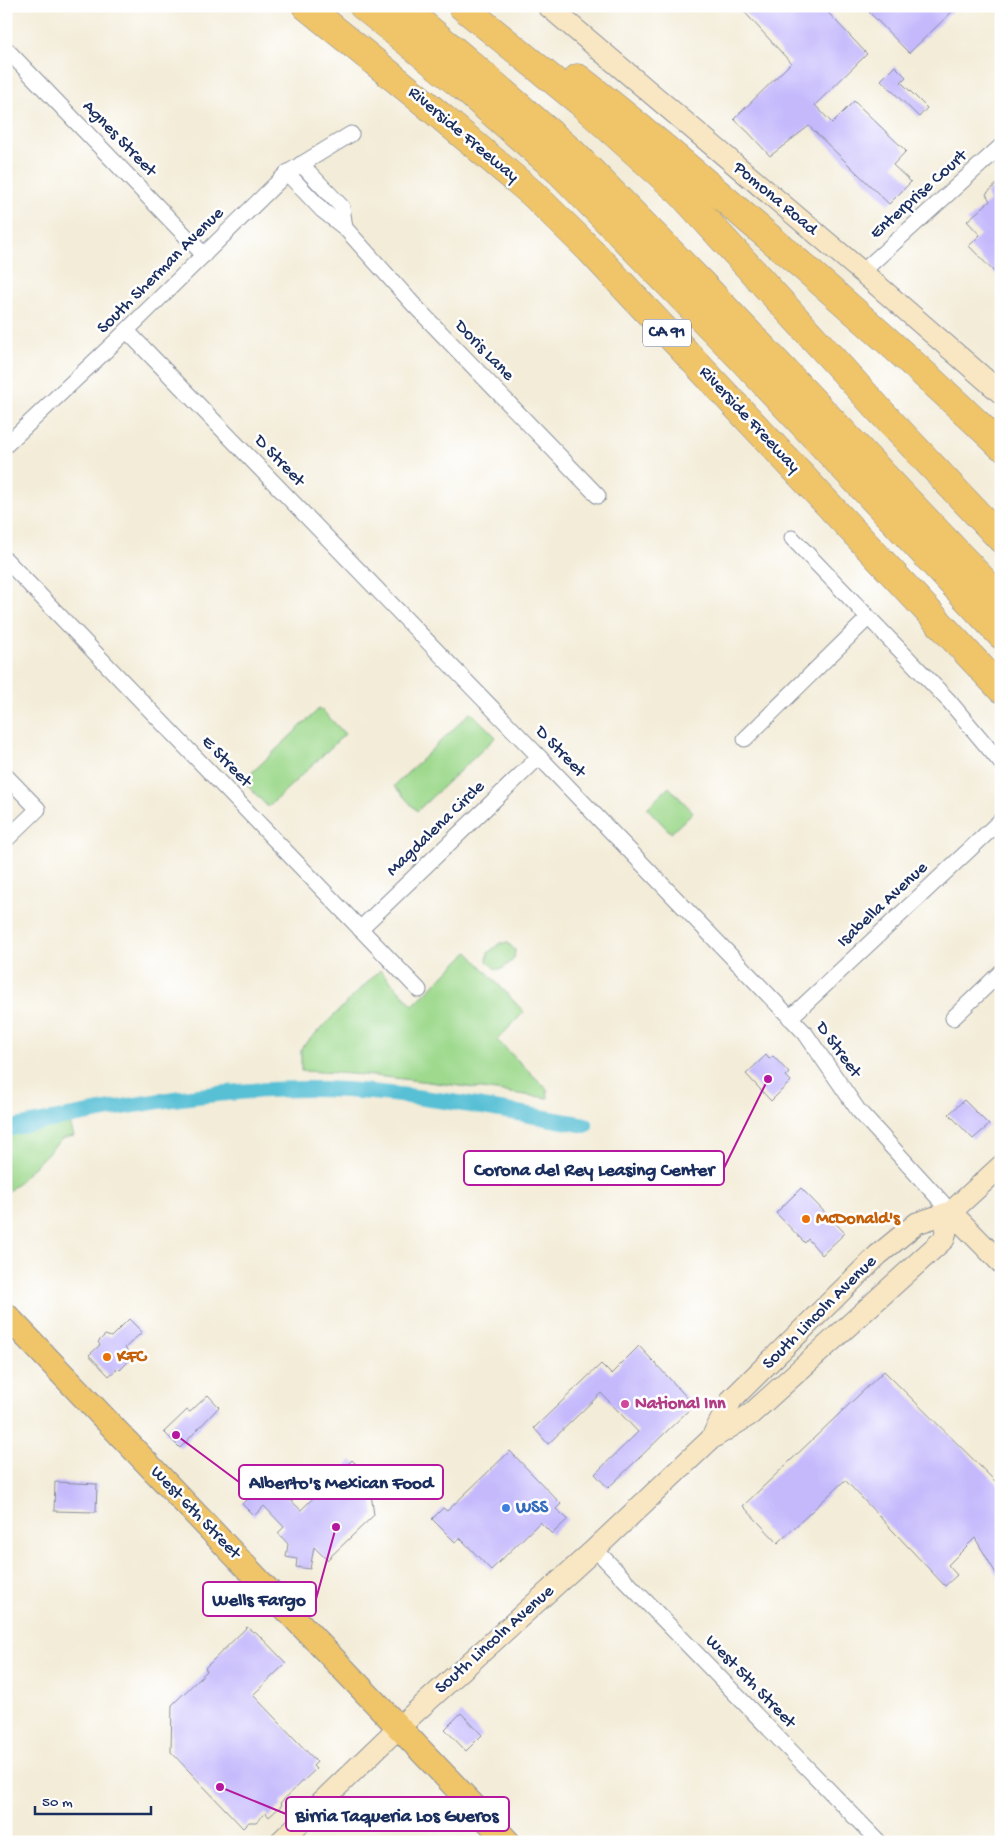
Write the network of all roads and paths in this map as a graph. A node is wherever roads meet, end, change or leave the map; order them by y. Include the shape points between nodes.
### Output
1 (306, 6) edge
2 (363, 6) edge
3 (401, 6) edge
4 (462, 6) edge
5 (477, 6) edge
6 (548, 6) edge
7 (6, 49) edge
8 (351, 134) dead end
9 (1001, 146) edge
10 (300, 164) junction
11 (287, 173) junction
12 (345, 228) junction
13 (204, 255) junction
14 (862, 272) junction
15 (127, 331) junction
16 (1001, 392) edge
17 (6, 445) edge
18 (1001, 446) edge
19 (598, 496) dead end
20 (792, 538) dead end
21 (1001, 539) edge
22 (6, 560) edge
23 (1001, 599) edge
24 (868, 618) junction
25 (1001, 635) edge
26 (1001, 689) edge
27 (745, 739) dead end
28 (539, 756) junction
29 (1001, 763) edge
30 (6, 776) edge
31 (1001, 820) edge
32 (6, 840) edge
33 (360, 929) junction
34 (1001, 972) edge
35 (419, 990) dead end
36 (790, 1018) junction
37 (953, 1018) dead end
38 (1001, 1166) edge
39 (951, 1212) junction
40 (1001, 1263) edge
41 (6, 1316) edge
42 (711, 1439) junction
43 (595, 1549) junction
44 (399, 1727) junction
45 (280, 1842) edge
46 (508, 1842) edge
47 (878, 1842) edge

1 - 26 highway, Riverside Freeway / CA 91 via 533,194 590,250
2 - 25 highway via 464,87 559,171 740,357
3 - 23 highway via 572,153 711,293
4 - 21 highway via 580,102 681,193
5 - 18 highway via 636,123 812,273
6 - 14 main road, Pomona Road
7 - 13 street, Agnes Street
8 - 10 street, South Sherman Avenue
9 - 14 street, Enterprise Court
10 - 11 street, South Sherman Avenue
10 - 12 street, Doris Lane via 342,207
11 - 12 street, Doris Lane via 322,210
11 - 13 street, South Sherman Avenue
12 - 19 street, Doris Lane via 465,359
13 - 15 street, South Sherman Avenue
14 - 16 main road, Pomona Road
15 - 17 street, South Sherman Avenue
15 - 28 street, D Street
20 - 24 street
22 - 33 street, E Street
24 - 27 street
24 - 29 street via 948,701
28 - 33 street, Magdalena Circle
28 - 36 street, D Street
30 - 32 street via 38,809
31 - 36 street, Isabella Avenue
33 - 35 street, E Street
34 - 37 street
36 - 39 street, D Street via 805,1033 858,1110
38 - 39 main road, South Lincoln Avenue
39 - 40 main road
39 - 42 main road, South Lincoln Avenue via 944,1239 751,1414
39 - 42 main road, South Lincoln Avenue via 918,1223 878,1255 732,1399
41 - 44 main road, West 6th Street
42 - 43 main road, South Lincoln Avenue
43 - 44 main road, South Lincoln Avenue
43 - 47 street, West 5th Street
44 - 45 main road, South Lincoln Avenue
44 - 46 main road, West 6th Street

